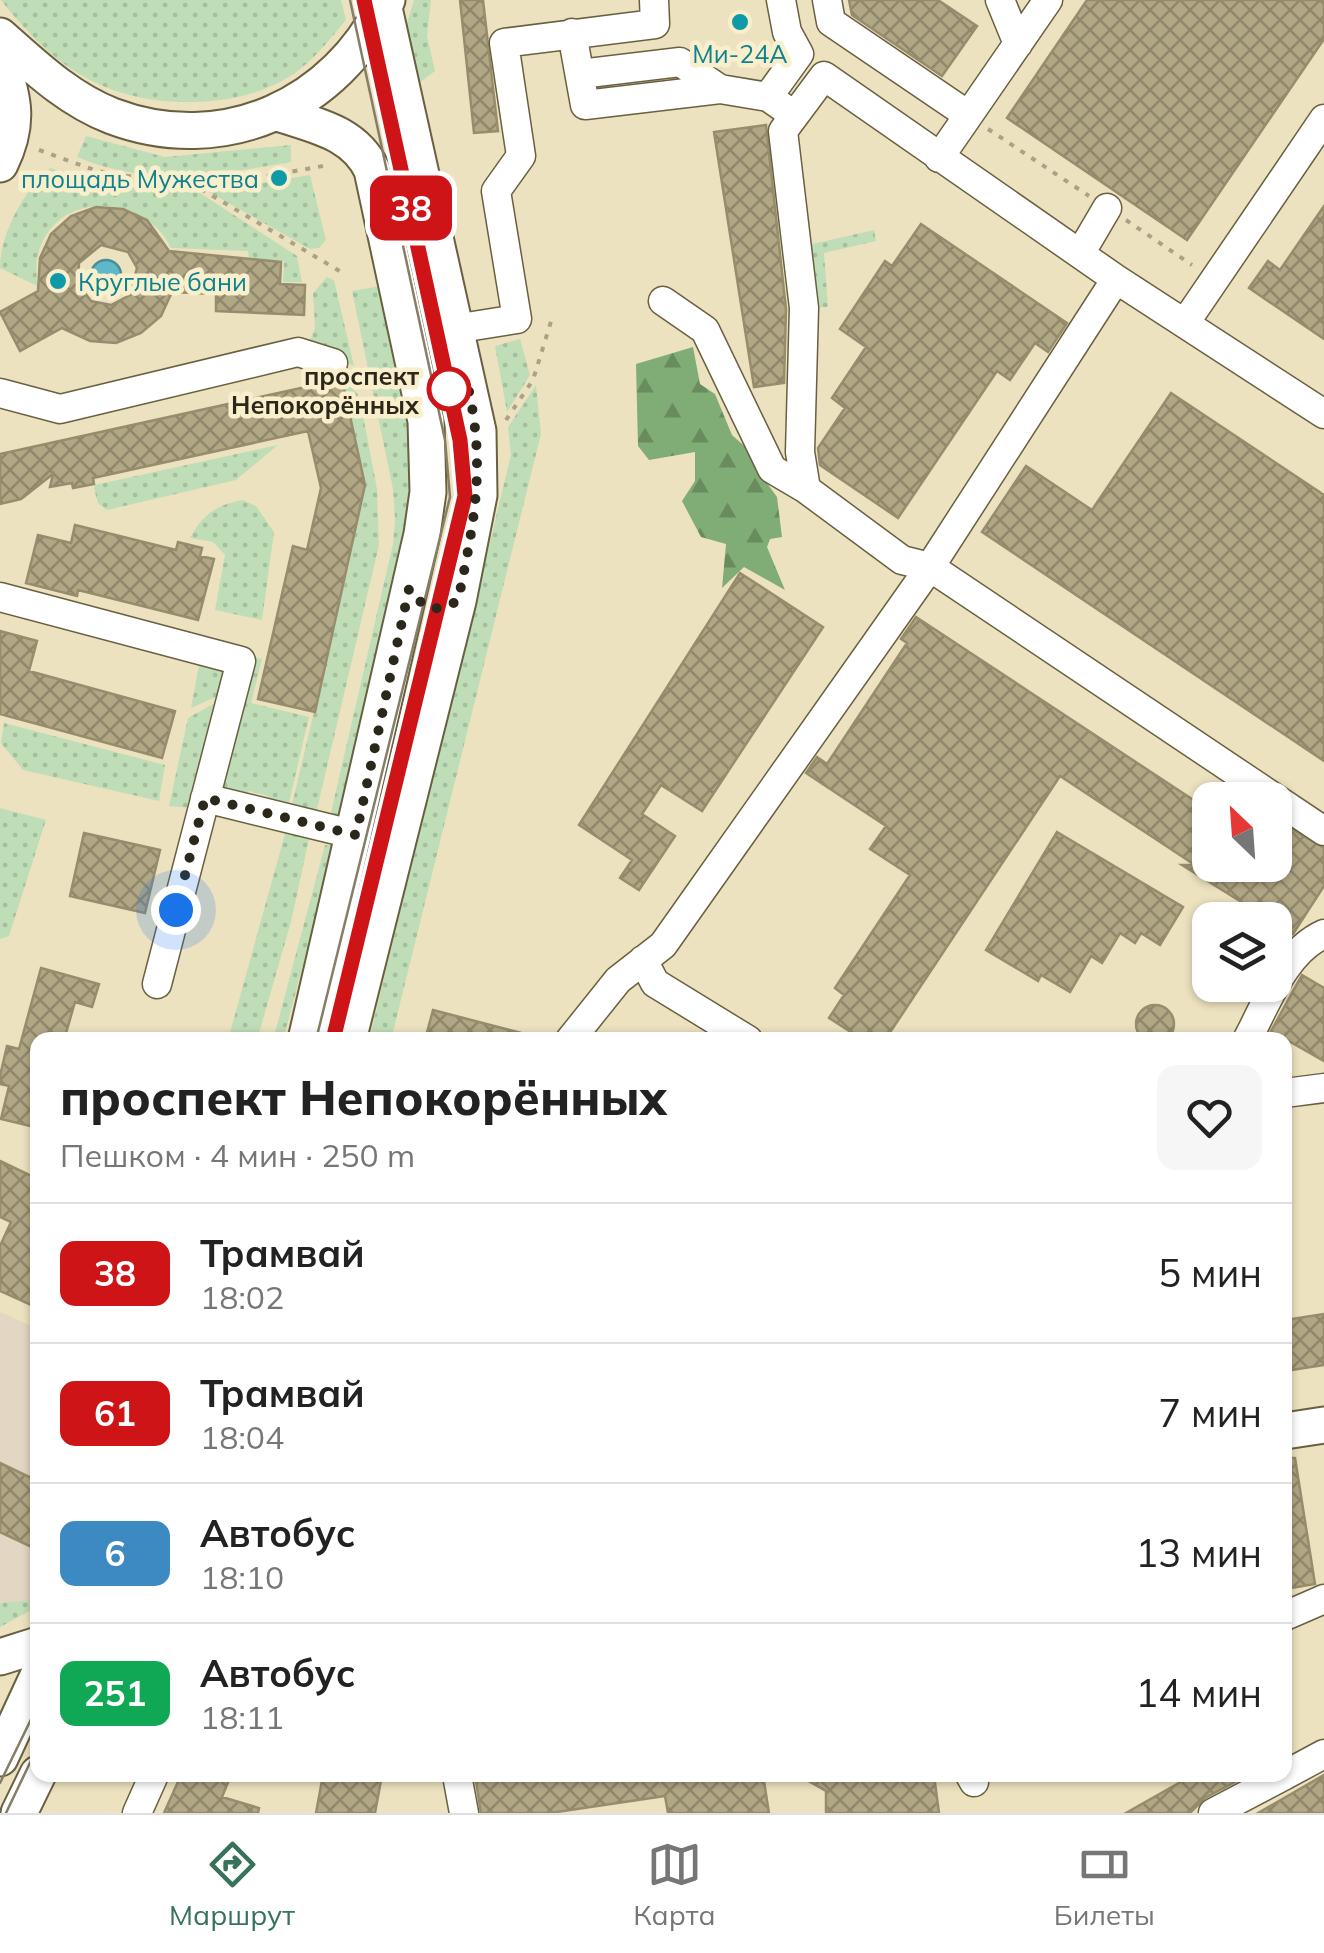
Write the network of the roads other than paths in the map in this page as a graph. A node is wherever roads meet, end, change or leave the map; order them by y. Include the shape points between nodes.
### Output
1 (654, 0) edge
2 (782, 0) edge
3 (827, 0) edge
4 (1000, 0) edge
5 (1048, 0) edge
6 (386, 4) edge
7 (572, 32) junction
8 (0, 36) edge
9 (1018, 44) junction
10 (0, 61) edge
11 (768, 97) junction
12 (281, 114) junction
13 (794, 115) junction
14 (968, 115) junction
15 (1324, 119) edge
16 (940, 158) junction
17 (0, 164) edge
18 (1107, 208) dead end
19 (1080, 254) junction
20 (1116, 279) junction
21 (664, 300) dead end
22 (1185, 323) junction
23 (454, 329) junction
24 (333, 362) dead end
25 (0, 393) edge
26 (1324, 414) edge
27 (806, 489) junction
28 (930, 566) junction
29 (409, 589) junction
30 (0, 597) edge
31 (458, 601) junction
32 (205, 798) junction
33 (1324, 831) edge
34 (356, 835) junction
35 (1324, 934) edge
36 (644, 960) junction
37 (157, 984) dead end
38 (308, 1032) edge
39 (350, 1032) edge
40 (576, 1032) edge
41 (735, 1032) edge
42 (1252, 1032) edge
43 (1324, 1088) edge
44 (1292, 1092) edge
45 (1324, 1425) edge
46 (1292, 1430) edge
47 (1324, 1438) edge
48 (1292, 1443) edge
49 (1324, 1599) edge
50 (1292, 1613) edge
51 (30, 1647) edge
52 (0, 1656) edge
53 (30, 1693) edge
54 (1324, 1754) edge
55 (0, 1758) edge
56 (1292, 1771) edge
57 (34, 1782) edge
58 (151, 1782) edge
59 (458, 1782) edge
60 (1272, 1782) edge
61 (18, 1813) edge
62 (138, 1813) edge
63 (464, 1813) edge
64 (1213, 1813) edge

1 - 7 lane via 655,24
2 - 11 lane via 799,54
3 - 14 lane via 830,22
4 - 9 lane
5 - 9 lane
6 - 12 main road via 321,85
6 - 23 main road
7 - 11 lane via 580,74 680,62 720,89
7 - 23 lane via 504,42 520,156 496,191 517,319
8 - 12 main road via 75,97 146,126 235,127
9 - 14 lane
10 - 17 main road via 15,124
11 - 13 lane
12 - 29 main road via 362,148 372,170 426,421 428,492
13 - 16 lane via 824,76
13 - 27 lane via 784,130 804,308 800,452
14 - 16 lane
15 - 22 lane
16 - 19 lane
18 - 19 lane
19 - 20 lane
20 - 22 lane
20 - 28 lane
21 - 27 lane via 705,330 772,468
22 - 26 lane
23 - 31 main road via 478,431 480,472
24 - 25 lane via 298,352 60,408
27 - 28 lane via 902,560
28 - 33 lane
28 - 36 lane via 664,945
29 - 31 main road via 426,610
29 - 34 main road
30 - 32 lane via 241,661
31 - 39 main road
32 - 34 lane
32 - 37 lane
34 - 38 main road
35 - 42 lane via 1284,969
36 - 40 lane via 618,980
36 - 41 lane via 654,983
43 - 44 lane
45 - 46 main road
47 - 48 main road
49 - 50 lane
51 - 52 main road
53 - 55 main road
54 - 56 lane
57 - 61 main road
58 - 62 lane
59 - 63 lane
60 - 64 lane

